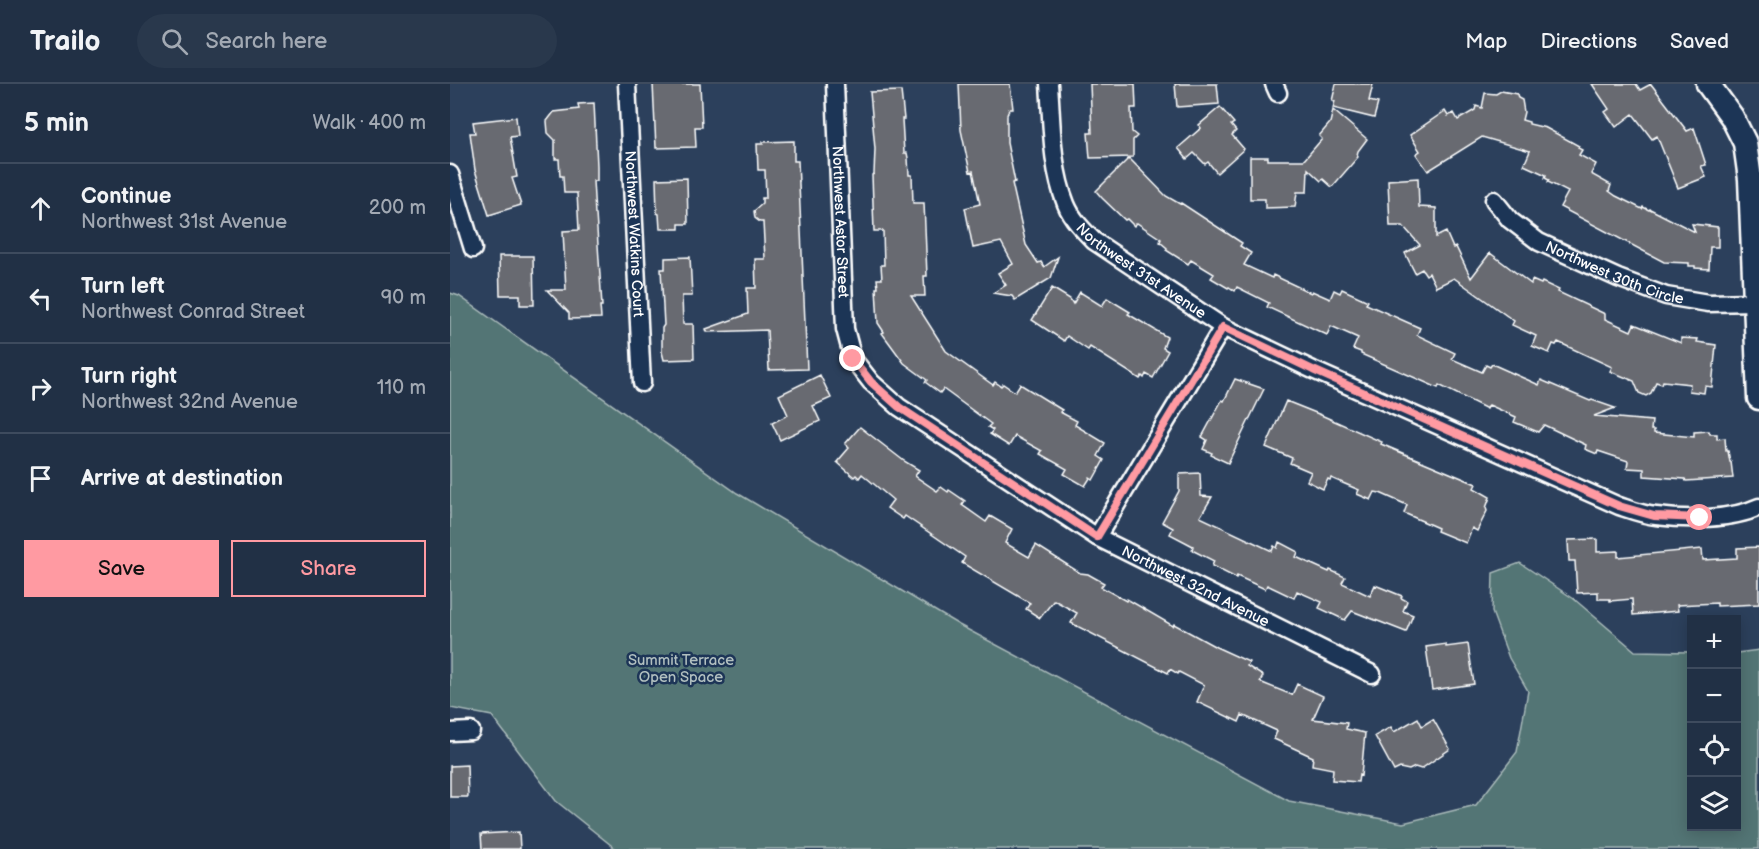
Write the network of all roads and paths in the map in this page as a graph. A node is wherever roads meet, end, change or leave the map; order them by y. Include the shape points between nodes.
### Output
1 (627, 84) edge
2 (834, 84) edge
3 (1049, 84) edge
4 (1708, 84) edge
5 (450, 174) edge
6 (1494, 201) dead end
7 (473, 249) dead end
8 (1754, 302) junction
9 (1223, 327) junction
10 (853, 359) joint
11 (642, 383) dead end
12 (1759, 398) edge
13 (1759, 507) edge
14 (1097, 537) junction
15 (1372, 674) dead end
16 (471, 731) dead end
17 (450, 732) edge

1 - 11 street, Northwest Watkins Court
2 - 10 street, Northwest Astor Street via 845,329
3 - 9 street, Northwest 31st Avenue via 1055,153 1066,205 1078,225 1094,241
4 - 8 street via 1745,143
5 - 7 street
6 - 8 street, Northwest 30th Circle via 1510,220 1539,242 1618,278 1666,296 1708,303
8 - 12 street
9 - 13 street, Northwest 31st Avenue via 1619,506 1654,516 1700,518
9 - 14 street
10 - 14 street, Northwest 32nd Avenue via 899,407
14 - 15 street, Northwest 32nd Avenue
16 - 17 street

